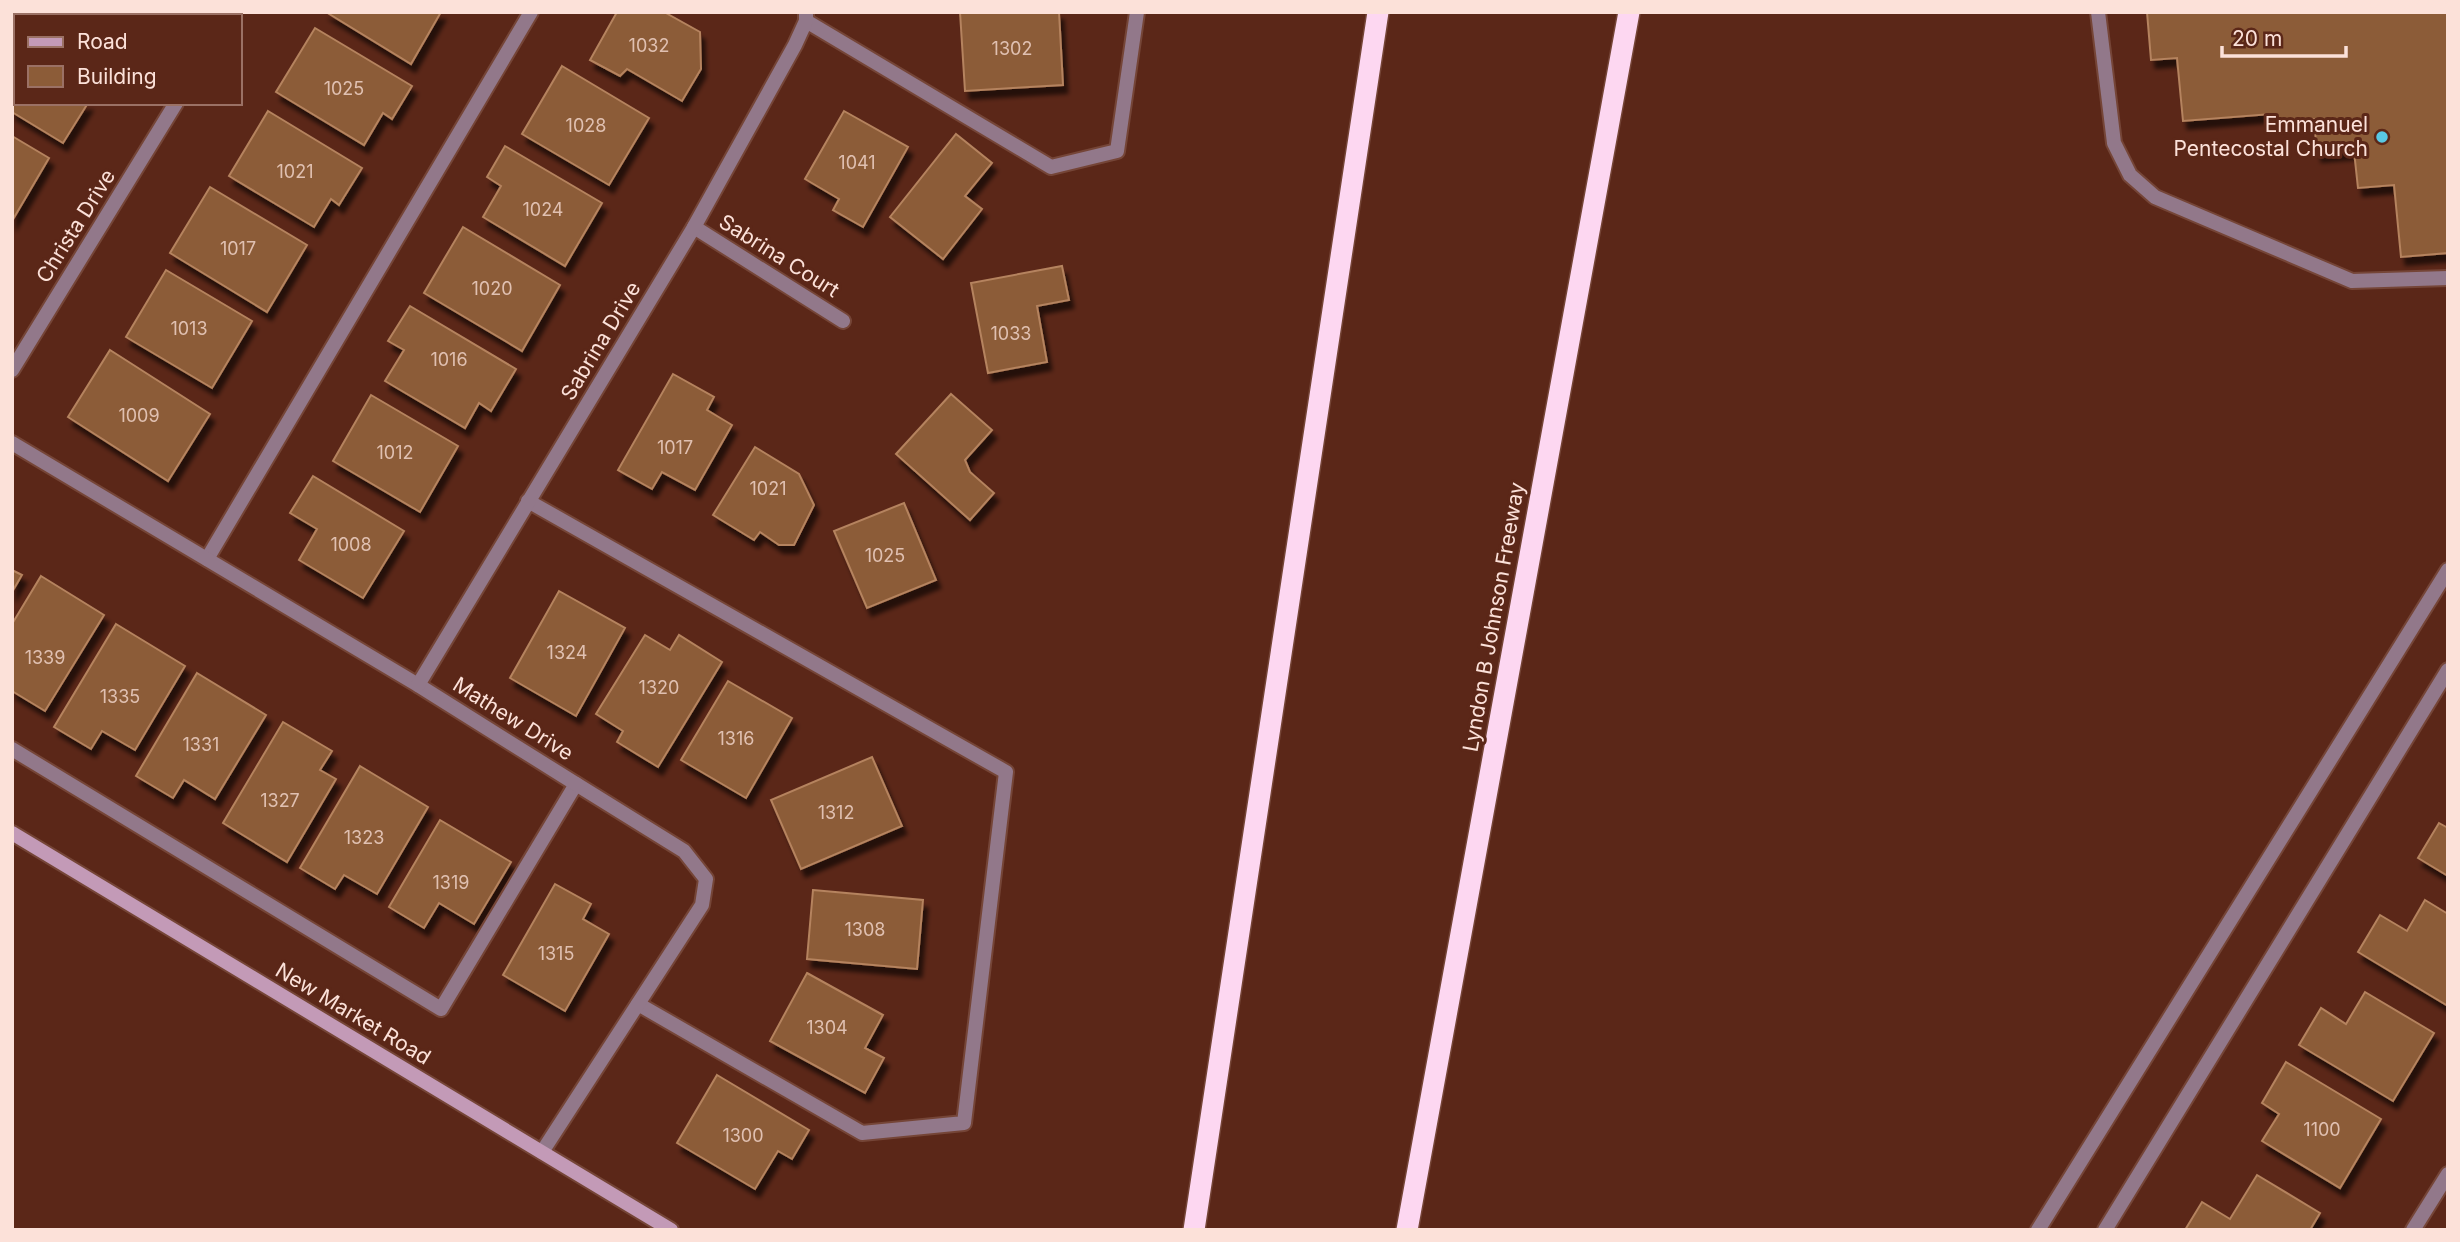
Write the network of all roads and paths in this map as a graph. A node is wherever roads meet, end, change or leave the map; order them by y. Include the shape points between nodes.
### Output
1 (531, 12) edge
2 (1137, 12) edge
3 (1378, 12) edge
4 (1629, 12) edge
5 (2098, 12) edge
6 (806, 16) edge
7 (175, 105) edge
8 (694, 227) junction
9 (2448, 278) edge
10 (843, 321) dead end
11 (12, 370) edge
12 (12, 443) edge
13 (528, 501) junction
14 (207, 559) junction
15 (2448, 570) edge
16 (2448, 670) edge
17 (418, 685) junction
18 (12, 749) edge
19 (576, 784) junction
20 (12, 833) edge
21 (638, 1004) junction
22 (542, 1152) junction
23 (2448, 1174) edge
24 (671, 1230) edge
25 (1194, 1230) edge
26 (1407, 1230) edge
27 (2038, 1230) edge
28 (2105, 1230) edge
29 (2413, 1230) edge

1 - 14 street
2 - 6 street via 1117,151 1051,167
3 - 25 highway
4 - 26 highway, Lyndon B Johnson Freeway
5 - 9 street via 2114,143 2130,175 2155,197 2352,281
6 - 8 street, Sabrina Drive
7 - 11 street, Christa Drive
8 - 10 street, Sabrina Court
8 - 13 street, Sabrina Drive
12 - 14 street, Mathew Drive
13 - 17 street, Sabrina Drive
13 - 21 street via 1006,772 964,1123 862,1133
14 - 17 street, Mathew Drive
15 - 27 street
16 - 28 street
17 - 19 street, Mathew Drive
18 - 19 street via 441,1009
19 - 21 street, Mathew Drive via 684,851 706,879 702,905
20 - 22 street, New Market Road
21 - 22 street, Mathew Drive
22 - 24 street, New Market Road
23 - 29 street

